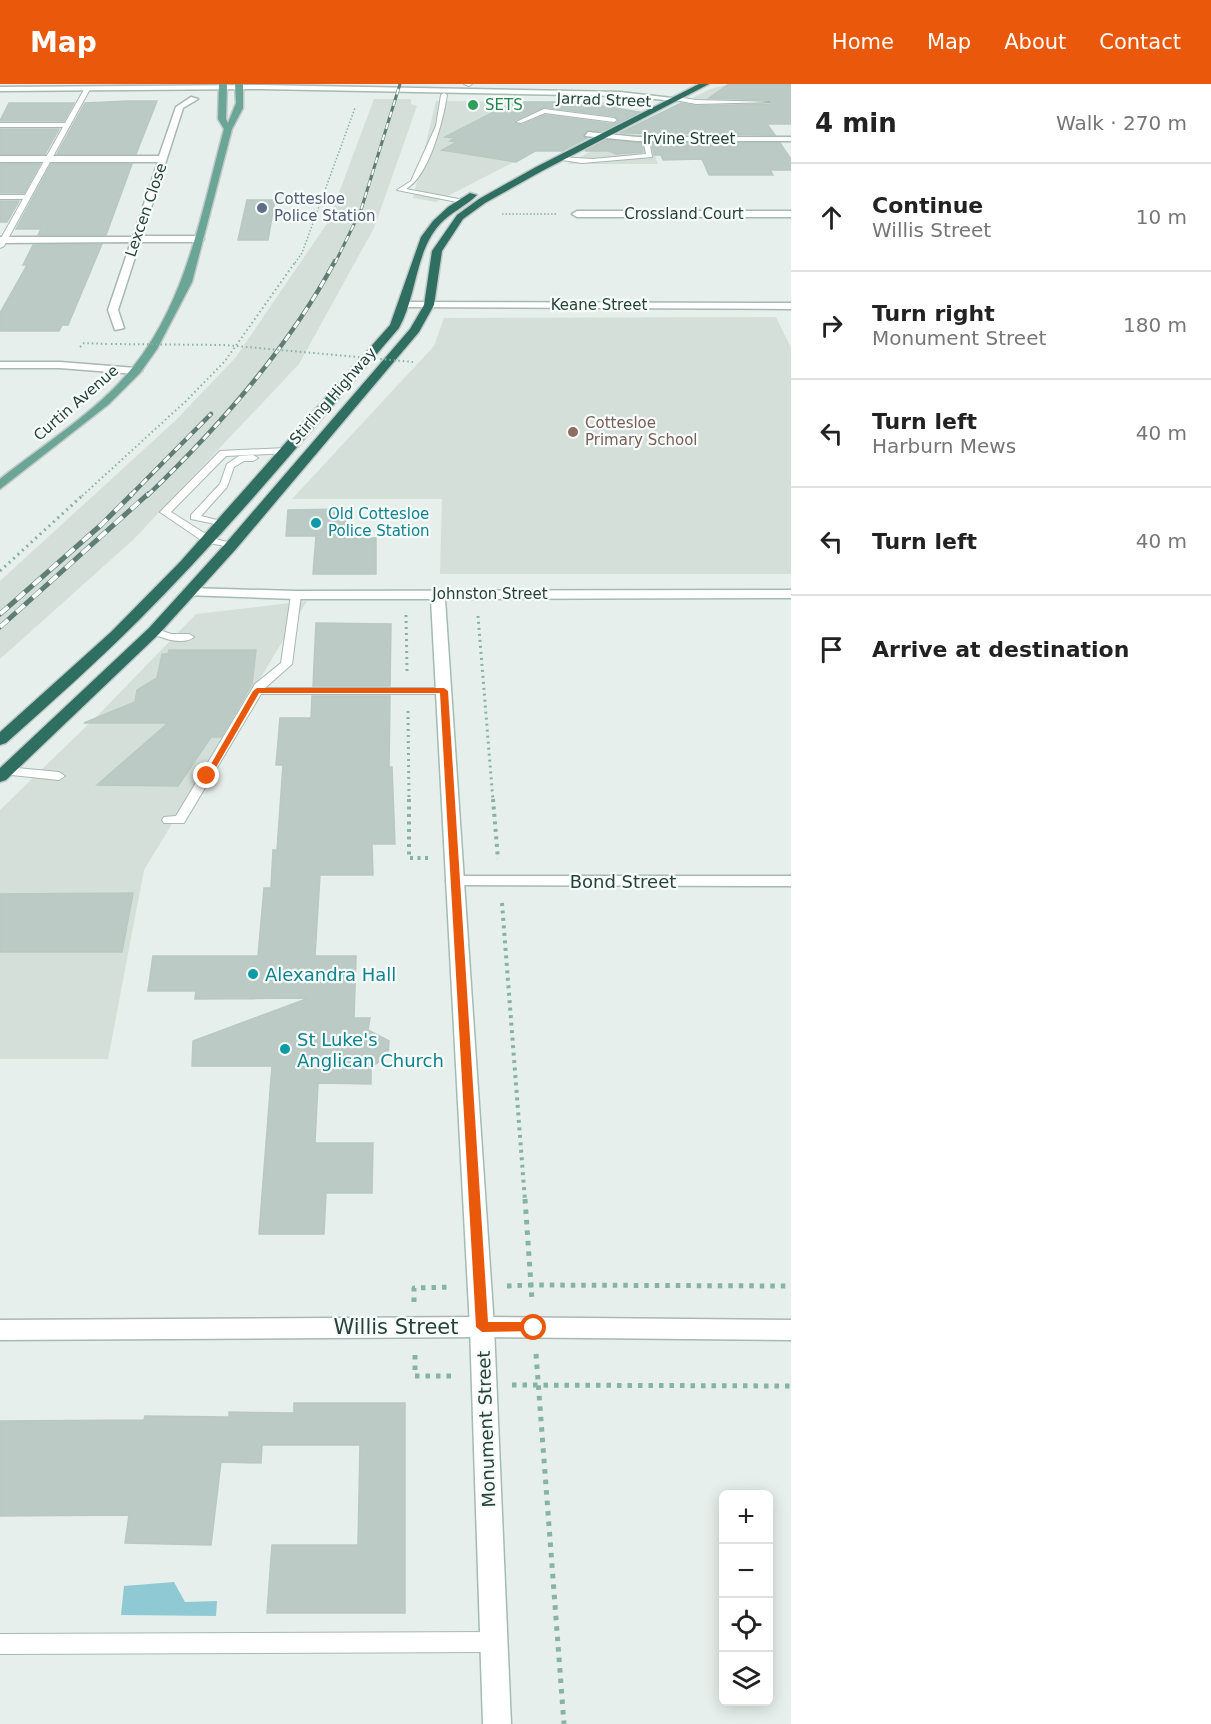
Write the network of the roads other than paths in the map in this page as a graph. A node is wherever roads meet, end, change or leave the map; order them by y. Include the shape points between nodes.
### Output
1 (705, 84) edge
2 (354, 86) edge
3 (222, 88) edge
4 (240, 88) edge
5 (673, 88) dead end
6 (0, 89) edge
7 (87, 89) junction
8 (447, 90) edge
9 (658, 96) junction
10 (194, 99) dead end
11 (676, 99) junction
12 (649, 101) junction
13 (766, 102) dead end
14 (666, 104) junction
15 (640, 106) dead end
16 (632, 110) dead end
17 (614, 120) junction
18 (519, 122) dead end
19 (0, 125) edge
20 (66, 125) junction
21 (228, 129) junction
22 (588, 134) junction
23 (602, 136) junction
24 (646, 140) junction
25 (791, 140) edge
26 (0, 159) edge
27 (47, 159) junction
28 (164, 159) junction
29 (559, 159) junction
30 (0, 197) edge
31 (26, 197) junction
32 (462, 201) junction
33 (577, 214) road end
34 (791, 214) edge
35 (136, 239) junction
36 (198, 239) junction
37 (1, 242) edge
38 (406, 304) junction
39 (429, 305) junction
40 (791, 306) edge
41 (119, 328) dead end
42 (0, 365) edge
43 (136, 371) junction
44 (283, 454) junction
45 (303, 458) junction
46 (0, 484) edge
47 (222, 524) junction
48 (208, 540) junction
49 (231, 546) junction
50 (189, 592) junction
51 (438, 594) junction
52 (791, 594) edge
53 (296, 595) junction
54 (154, 631) junction
55 (189, 637) dead end
56 (257, 691) junction
57 (444, 691) junction
58 (0, 740) edge
59 (3, 774) edge
60 (59, 776) dead end
61 (168, 820) dead end
62 (791, 880) edge
63 (455, 881) junction
64 (482, 1327) junction
65 (0, 1330) edge
66 (791, 1330) edge
67 (494, 1642) junction
68 (0, 1644) edge
69 (497, 1724) edge

1 - 11 highway, Stirling Highway
2 - 4 street, Jarrad Street
2 - 8 street, Jarrad Street
3 - 4 street, Jarrad Street
3 - 7 street, Jarrad Street
3 - 21 main road, Curtin Avenue via 222,119
4 - 8 street, Jarrad Street via 364,93
4 - 21 main road, Curtin Avenue via 237,119
5 - 9 highway
6 - 7 street, Jarrad Street
7 - 20 lane
8 - 9 street, Jarrad Street
8 - 12 street, Jarrad Street
8 - 32 lane via 439,126 414,182 400,190
9 - 11 street, Jarrad Street
9 - 12 highway
10 - 28 street, Lexcen Close via 180,107
11 - 13 lane
11 - 14 highway, Stirling Highway
12 - 14 street, Jarrad Street
12 - 15 highway
14 - 23 highway, Stirling Highway
16 - 17 highway, Stirling Highway
17 - 18 lane via 544,111
17 - 22 highway, Stirling Highway
19 - 20 lane
20 - 27 lane
21 - 36 main road, Curtin Avenue
22 - 23 street, Irvine Street
22 - 32 highway, Stirling Highway
23 - 24 street, Irvine Street
23 - 29 highway, Stirling Highway
24 - 25 street, Irvine Street
24 - 29 lane via 650,156 579,162
26 - 27 street
27 - 28 street
27 - 31 lane
28 - 35 street, Lexcen Close
29 - 39 highway, Stirling Highway via 482,201 449,230 437,251
30 - 31 lane
31 - 37 lane
32 - 38 highway, Stirling Highway via 435,222 425,236
33 - 34 street, Crossland Court
35 - 36 street
35 - 37 street
35 - 41 street, Lexcen Close via 113,310
36 - 43 main road, Curtin Avenue via 187,282
38 - 39 street, Keane Street
38 - 44 highway, Stirling Highway via 395,326
39 - 40 street, Keane Street
39 - 45 highway, Stirling Highway via 415,330
42 - 43 street
43 - 46 main road, Curtin Avenue via 105,402
44 - 45 lane
44 - 47 highway, Stirling Highway
44 - 47 lane via 242,458 230,466 224,485 194,517
44 - 48 lane via 223,453 165,512
45 - 49 highway, Stirling Highway
47 - 48 highway, Stirling Highway
48 - 49 lane
48 - 58 highway, Stirling Highway via 116,636
49 - 50 highway, Stirling Highway
50 - 53 street, Johnston Street
50 - 54 highway, Stirling Highway
51 - 52 street, Johnston Street
51 - 53 street, Johnston Street
51 - 57 street, Monument Street
53 - 56 lane via 286,664
54 - 55 lane via 170,637
54 - 59 highway, Stirling Highway
56 - 57 lane
56 - 61 lane via 180,820
57 - 63 street, Monument Street
59 - 60 lane
62 - 63 street, Bond Street
63 - 64 street, Monument Street
64 - 65 street, Willis Street
64 - 66 street, Willis Street
64 - 67 street, Monument Street
67 - 68 lane
67 - 69 street, Monument Street

